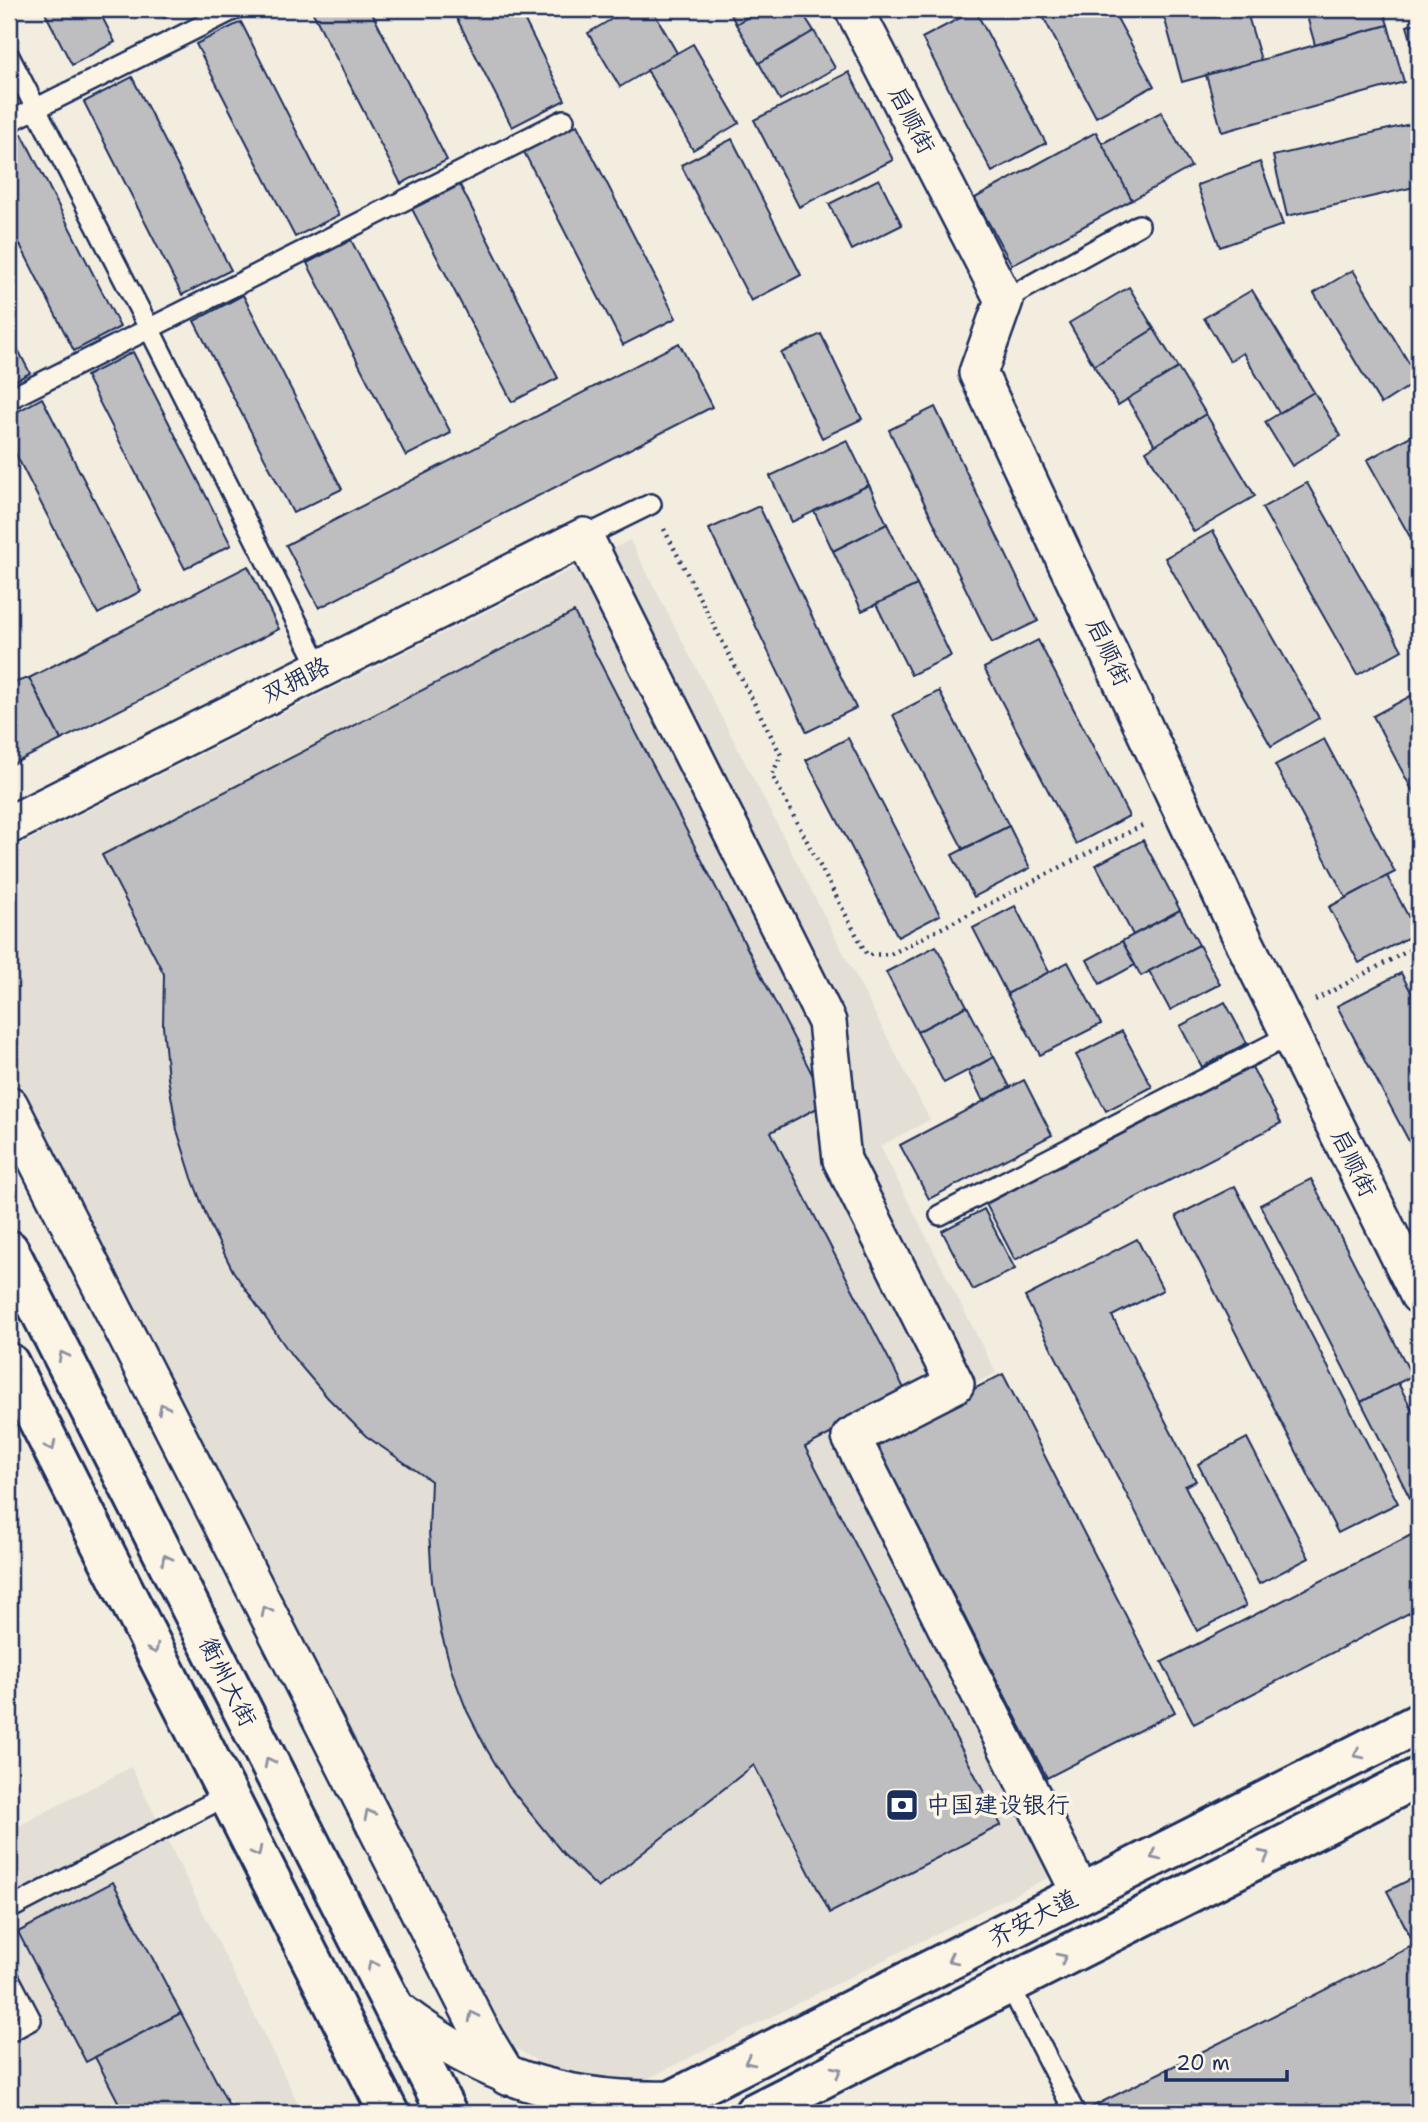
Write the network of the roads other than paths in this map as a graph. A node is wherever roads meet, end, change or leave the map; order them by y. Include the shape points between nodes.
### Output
1 (235, 9) edge
2 (854, 9) edge
3 (9, 57) edge
4 (35, 109) junction
5 (564, 120) dead end
6 (9, 122) edge
7 (1139, 225) dead end
8 (1004, 300) junction
9 (149, 328) junction
10 (9, 399) edge
11 (651, 504) road end
12 (584, 537) junction
13 (320, 668) junction
14 (9, 825) edge
15 (1286, 1026) junction
16 (9, 1105) edge
17 (940, 1215) dead end
18 (9, 1250) edge
19 (1419, 1295) edge
20 (9, 1363) edge
21 (1419, 1723) edge
22 (1419, 1777) edge
23 (228, 1795) junction
24 (1080, 1894) junction
25 (9, 1909) edge
26 (9, 1978) edge
27 (1009, 1984) junction
28 (393, 2007) junction
29 (9, 2032) edge
30 (367, 2069) junction
31 (507, 2076) junction
32 (660, 2107) edge
33 (364, 2113) edge
34 (389, 2113) edge
35 (447, 2113) edge
36 (754, 2113) edge
37 (1075, 2113) edge

1 - 4 lane
2 - 8 street, 启顺街
3 - 4 lane
4 - 6 lane
4 - 9 lane
5 - 9 lane
7 - 8 lane
8 - 15 street, 启顺街 via 978,373
9 - 10 lane
9 - 13 lane
11 - 12 lane
12 - 13 street, 双拥路
12 - 24 street via 827,1022 842,1160 956,1384 851,1437
13 - 14 street, 双拥路
15 - 17 lane
15 - 19 street, 启顺街
31 -> 16 street
28 -> 18 main road, 衡州大街
20 -> 23 main road, 衡州大街
21 -> 24 main road, 齐安大道
27 -> 22 main road, 齐安大道
23 - 25 lane
23 -> 30 main road, 衡州大街
24 -> 32 main road, 齐安大道
26 - 29 lane via 31,2020
36 -> 27 main road, 齐安大道
27 - 37 lane
28 - 31 street via 428,2035
28 - 35 main road, 衡州大街
30 - 33 street
30 - 34 main road, 衡州大街
31 - 32 street via 550,2090

